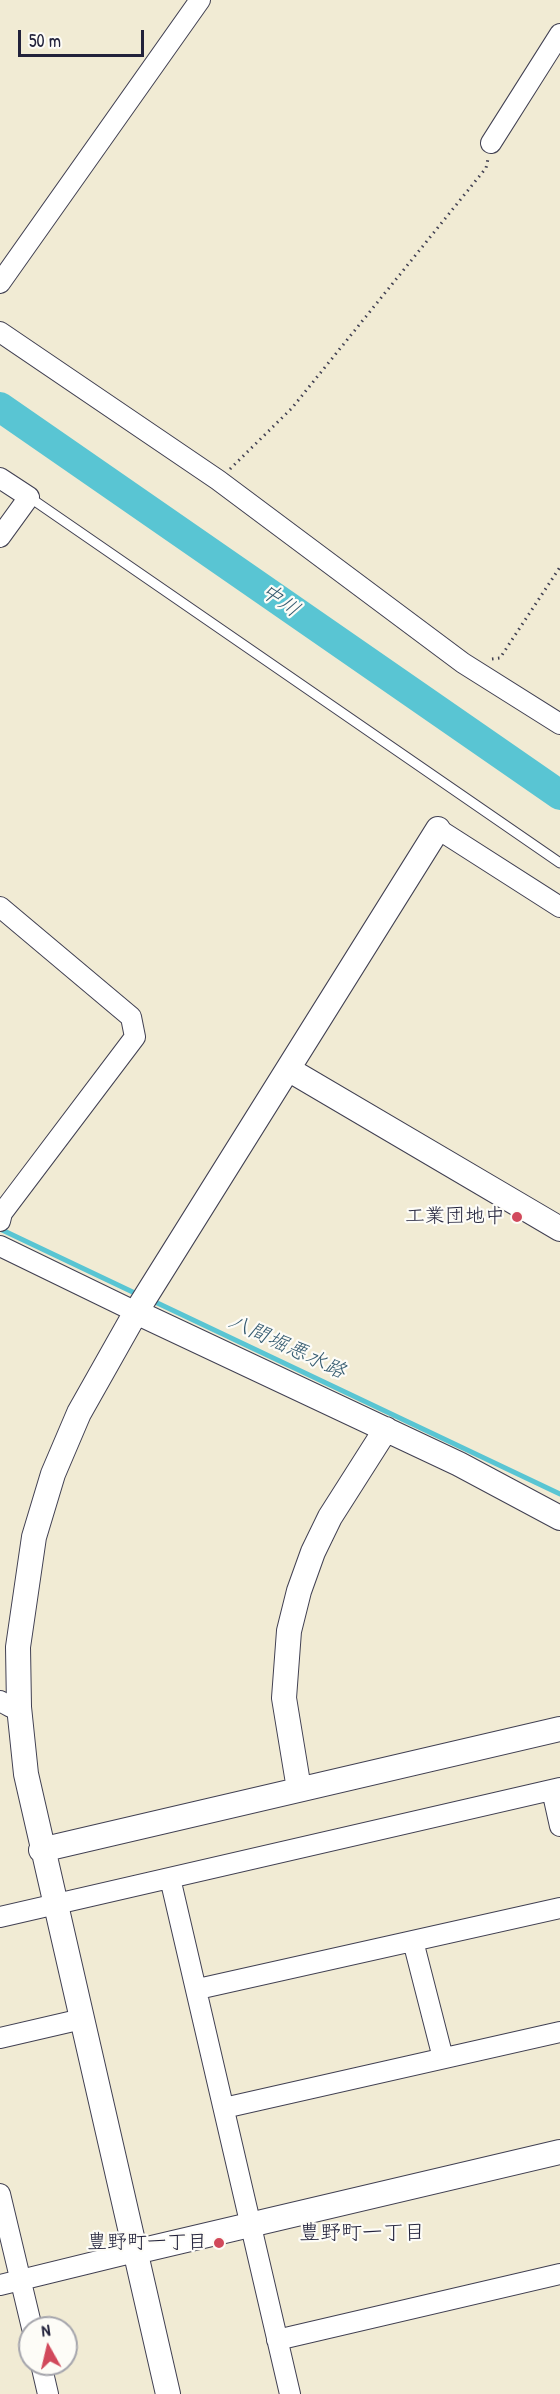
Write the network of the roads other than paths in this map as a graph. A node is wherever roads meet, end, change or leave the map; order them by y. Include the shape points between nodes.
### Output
1 (200, 0) edge
2 (560, 34) edge
3 (491, 143) road end
4 (0, 284) edge
5 (0, 332) edge
6 (0, 478) edge
7 (29, 497) junction
8 (0, 537) edge
9 (560, 724) edge
10 (438, 829) joint
11 (560, 863) edge
12 (0, 907) edge
13 (560, 908) edge
14 (288, 1069) junction
15 (0, 1221) edge
16 (560, 1229) edge
17 (0, 1246) edge
18 (142, 1302) junction
19 (386, 1429) junction
20 (560, 1518) edge
21 (9, 1704) edge
22 (560, 1728) edge
23 (299, 1789) junction
24 (556, 1789) edge
25 (560, 1826) edge
26 (41, 1850) junction
27 (171, 1878) junction
28 (54, 1904) junction
29 (560, 1908) edge
30 (0, 1917) edge
31 (413, 1941) junction
32 (198, 1989) junction
33 (82, 2019) junction
34 (560, 2032) edge
35 (0, 2038) edge
36 (443, 2058) junction
37 (224, 2108) junction
38 (560, 2152) edge
39 (0, 2194) edge
40 (251, 2225) junction
41 (135, 2252) junction
42 (560, 2274) edge
43 (20, 2280) junction
44 (0, 2285) edge
45 (29, 2316) edge
46 (277, 2340) junction
47 (44, 2376) edge
48 (48, 2394) edge
49 (168, 2394) edge
50 (290, 2394) edge

1 - 4 street
2 - 3 street
5 - 9 street via 218,480 463,663
6 - 7 street
7 - 8 street
7 - 11 lane
10 - 13 street
10 - 14 street
12 - 15 street via 131,1017 135,1037 2,1213
14 - 16 street
14 - 18 street
17 - 18 street
18 - 19 street
18 - 21 street via 79,1413 53,1474 33,1538
19 - 20 street
19 - 23 street via 326,1526 291,1621 284,1663 284,1698
21 - 26 street
22 - 23 street
23 - 26 street
24 - 25 street
24 - 27 street
26 - 28 street
27 - 28 street
27 - 32 street
28 - 30 street
28 - 33 street
29 - 31 street
31 - 32 street
31 - 36 street
32 - 37 street
33 - 35 street
33 - 41 street
34 - 36 street
36 - 37 street
37 - 40 street
38 - 40 street
39 - 43 street
40 - 41 street
40 - 46 street
41 - 43 street
41 - 49 street
42 - 46 street
43 - 44 street
43 - 45 street
46 - 50 street
47 - 48 street

